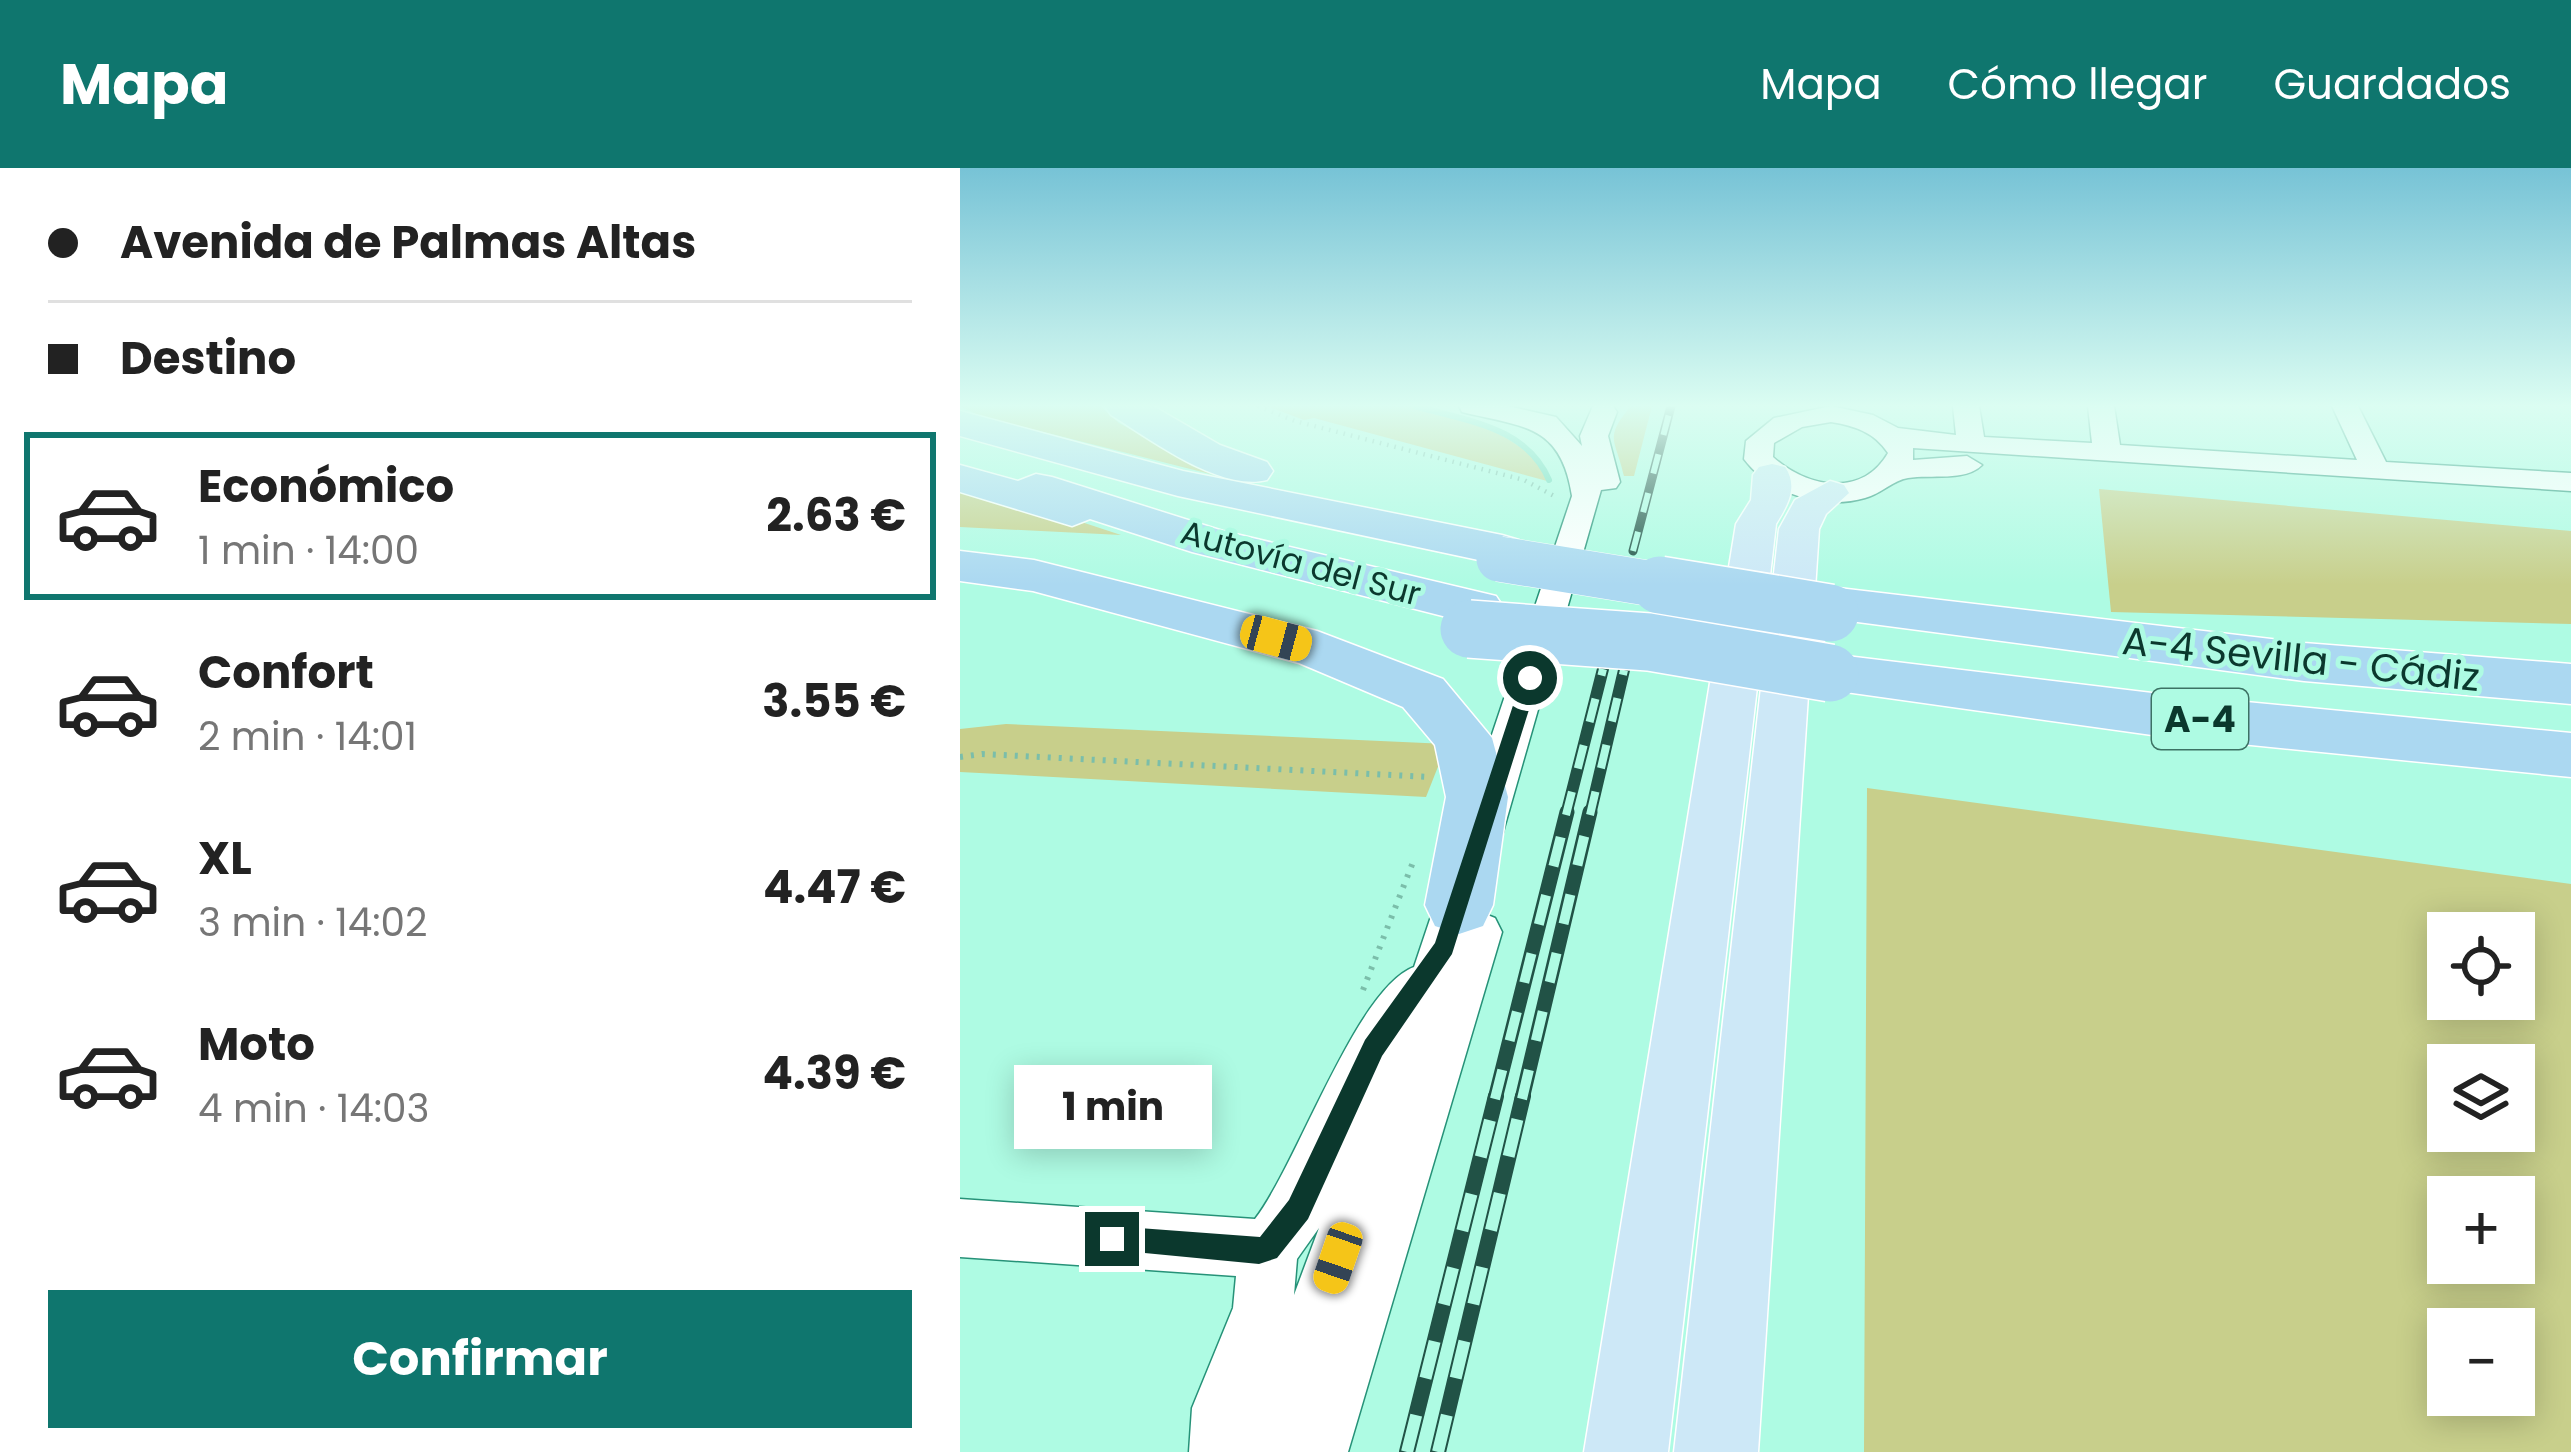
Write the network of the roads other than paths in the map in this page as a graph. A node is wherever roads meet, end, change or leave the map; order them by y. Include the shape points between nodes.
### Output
1 (972, 466) edge
2 (1083, 466) edge
3 (1116, 466) edge
4 (1237, 466) edge
5 (1581, 466) edge
6 (1603, 466) edge
7 (1773, 466) edge
8 (1783, 466) edge
9 (1897, 466) edge
10 (2291, 466) edge
11 (2374, 466) edge
12 (1896, 470) junction
13 (2377, 472) junction
14 (960, 478) edge
15 (2571, 482) edge
16 (1831, 493) junction
17 (2571, 504) edge
18 (960, 539) edge
19 (1209, 542) junction
20 (1502, 550) junction
21 (960, 566) edge
22 (1473, 619) junction
23 (2571, 684) edge
24 (2571, 755) edge
25 (1452, 926) junction
26 (1710, 1109) junction
27 (960, 1228) edge
28 (1268, 1249) junction
29 (1222, 1452) edge
30 (1267, 1452) edge
31 (1315, 1452) edge
32 (1626, 1452) edge
33 (1716, 1452) edge

1 - 19 highway, Autovía del Sur
2 - 20 highway via 1196,496
3 - 20 highway
4 - 20 highway
5 - 25 street via 1587,496
6 - 31 street via 1608,514
7 - 26 main road via 1771,500 1756,524
8 - 16 street via 1788,484
9 - 12 street
10 - 13 street
11 - 13 street
12 - 16 street via 1881,482
12 - 17 street via 1988,466
13 - 15 street
14 - 19 highway
16 - 26 main road via 1799,529
18 - 22 highway via 1115,543
19 - 22 highway, Autovía del Sur
20 - 23 highway, A-4 Sevilla - Cádiz / A-4, bridge via 2031,632
21 - 25 highway via 1034,576 1317,649 1423,693 1463,738 1477,797
22 - 24 highway, A-4 Sevilla - Cádiz / A-4, bridge via 2152,714
25 - 28 street via 1373,1048 1298,1209
25 - 30 street
26 - 32 main road
26 - 33 main road
27 - 28 street
28 - 29 street via 1263,1308 1224,1408

